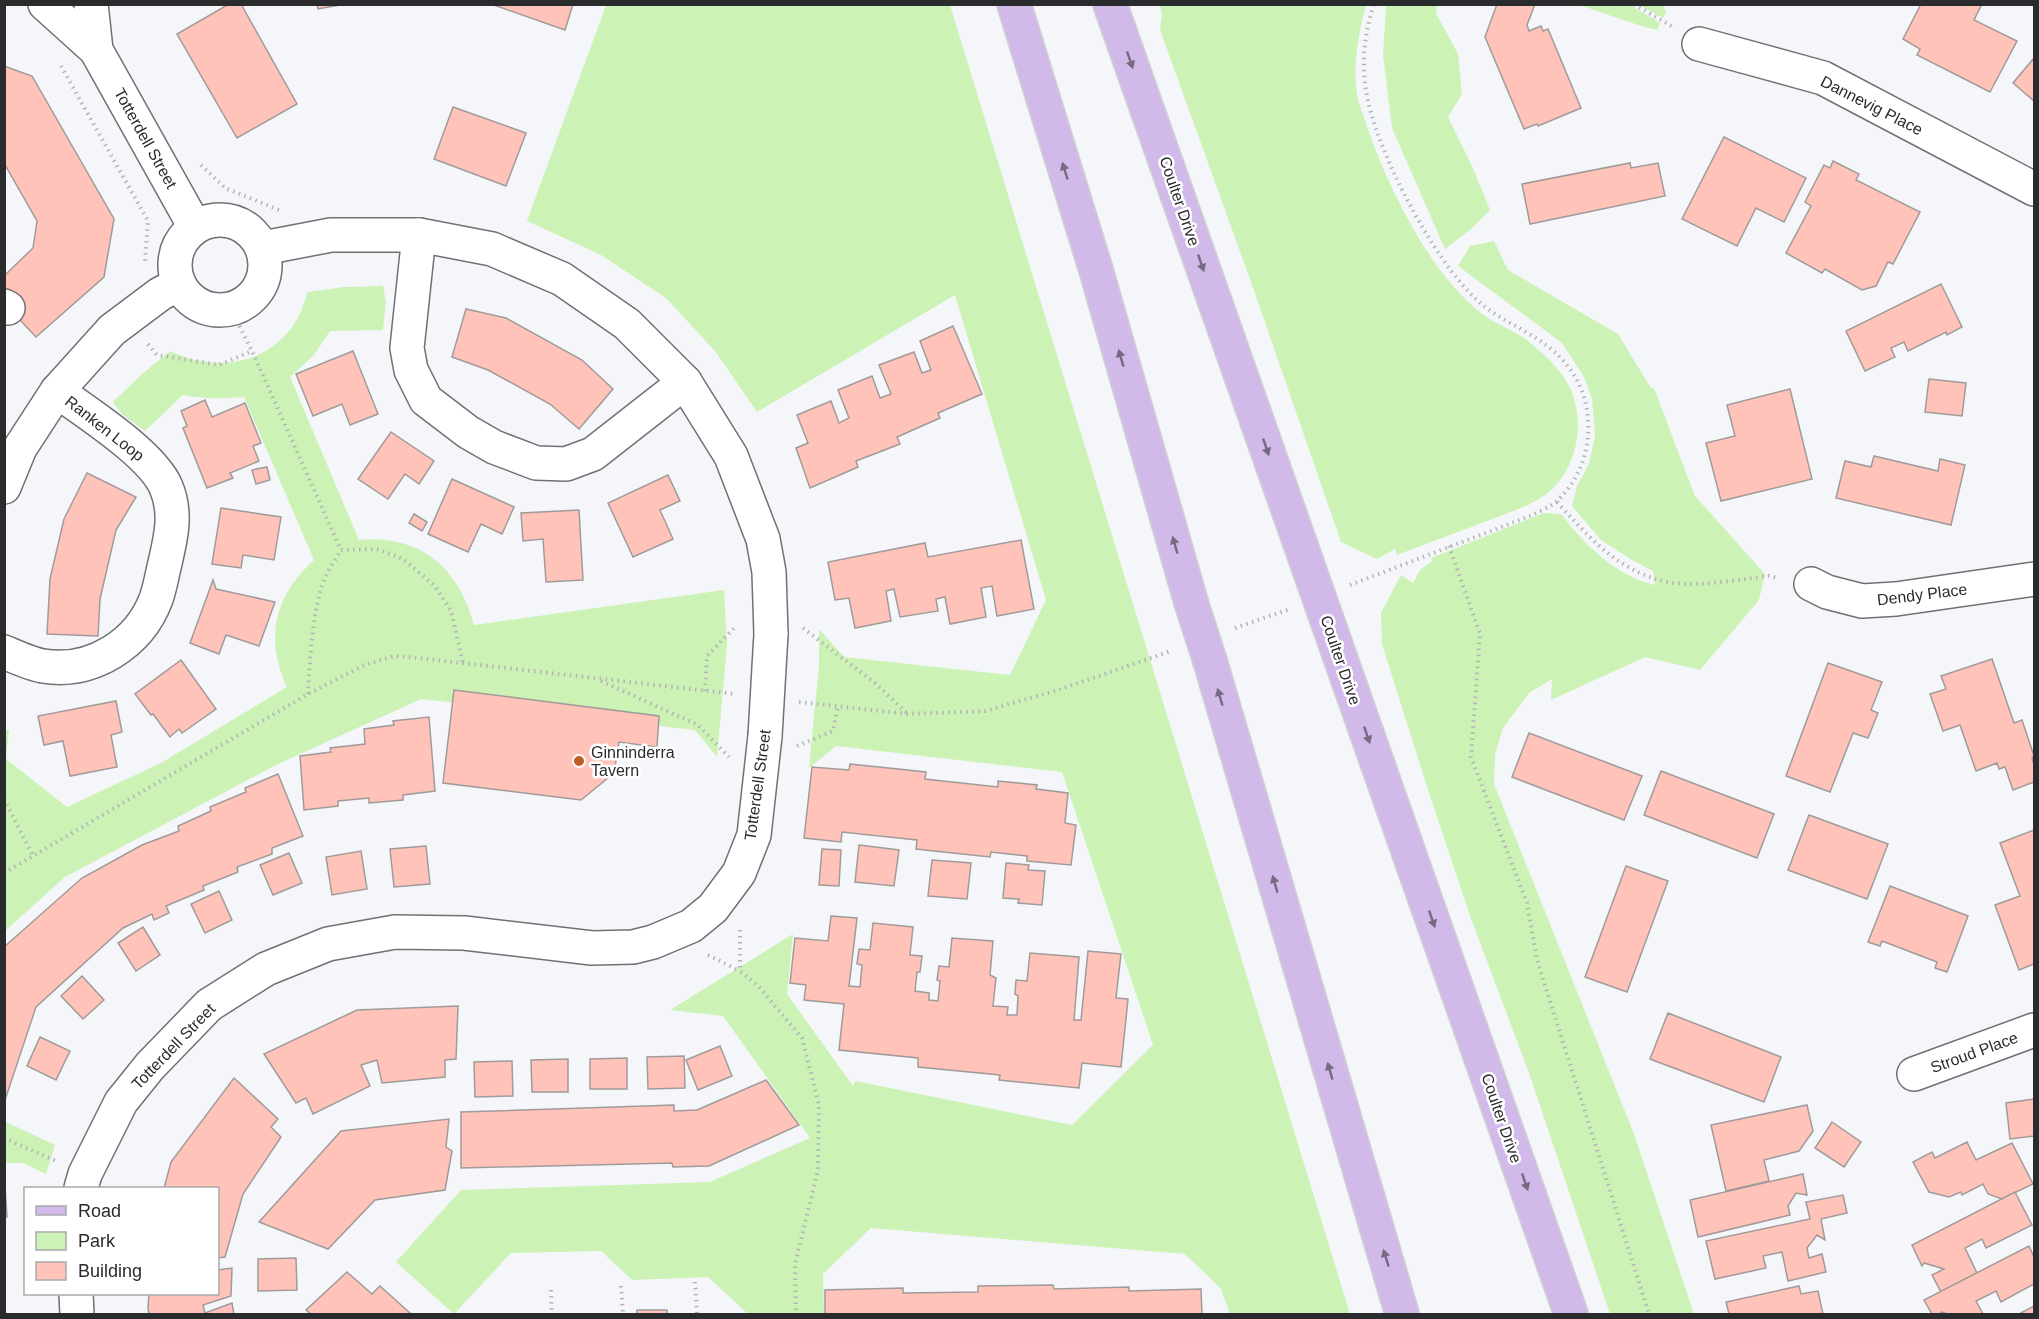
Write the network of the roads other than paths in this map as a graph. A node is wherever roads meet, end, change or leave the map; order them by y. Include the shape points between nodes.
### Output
1 (45, 4) edge
2 (91, 4) edge
3 (1014, 4) edge
4 (1110, 4) edge
5 (1699, 44) road end
6 (96, 50) junction
7 (2034, 189) edge
8 (195, 227) junction
9 (419, 235) junction
10 (263, 248) junction
11 (179, 284) junction
12 (686, 382) junction
13 (57, 391) junction
14 (4, 487) edge
15 (2034, 579) edge
16 (1811, 584) road end
17 (4, 652) edge
18 (2034, 1030) edge
19 (1914, 1074) dead end
20 (81, 1187) edge
21 (76, 1295) edge
22 (77, 1314) edge
23 (1402, 1314) edge
24 (1571, 1314) edge

1 - 6 street, Totterdell Street
2 - 6 street, Totterdell Street
23 -> 3 main road, bridge via 1096,270
4 -> 24 main road, Coulter Drive, bridge
5 - 7 street, Dannevig Place via 1823,78
6 - 8 street, Totterdell Street
8 - 10 street via 221,219 234,221 246,227
8 - 11 street via 177,252
9 - 10 street, Totterdell Street via 331,235
9 - 12 street, Totterdell Street via 492,249 562,279 627,324
9 - 12 street via 407,348 411,370 426,400 485,442 537,463 566,464 599,450
10 - 11 street via 266,267 261,286 248,301 231,310 200,306
11 - 13 street via 112,330
12 - 20 street, Totterdell Street, bridge via 731,456 762,539 769,572 772,624 754,835 739,873 713,908 691,926 633,947 592,948 464,933 395,932 328,944 266,969 209,1005 150,1066 121,1102
13 - 14 street via 20,448
13 - 17 street, Ranken Loop via 155,468 172,509 172,531 156,599 137,632 124,644 94,662 60,668 41,666
15 - 16 street, Dendy Place via 1862,601
18 - 19 street, Stroud Place
21 - 22 street

